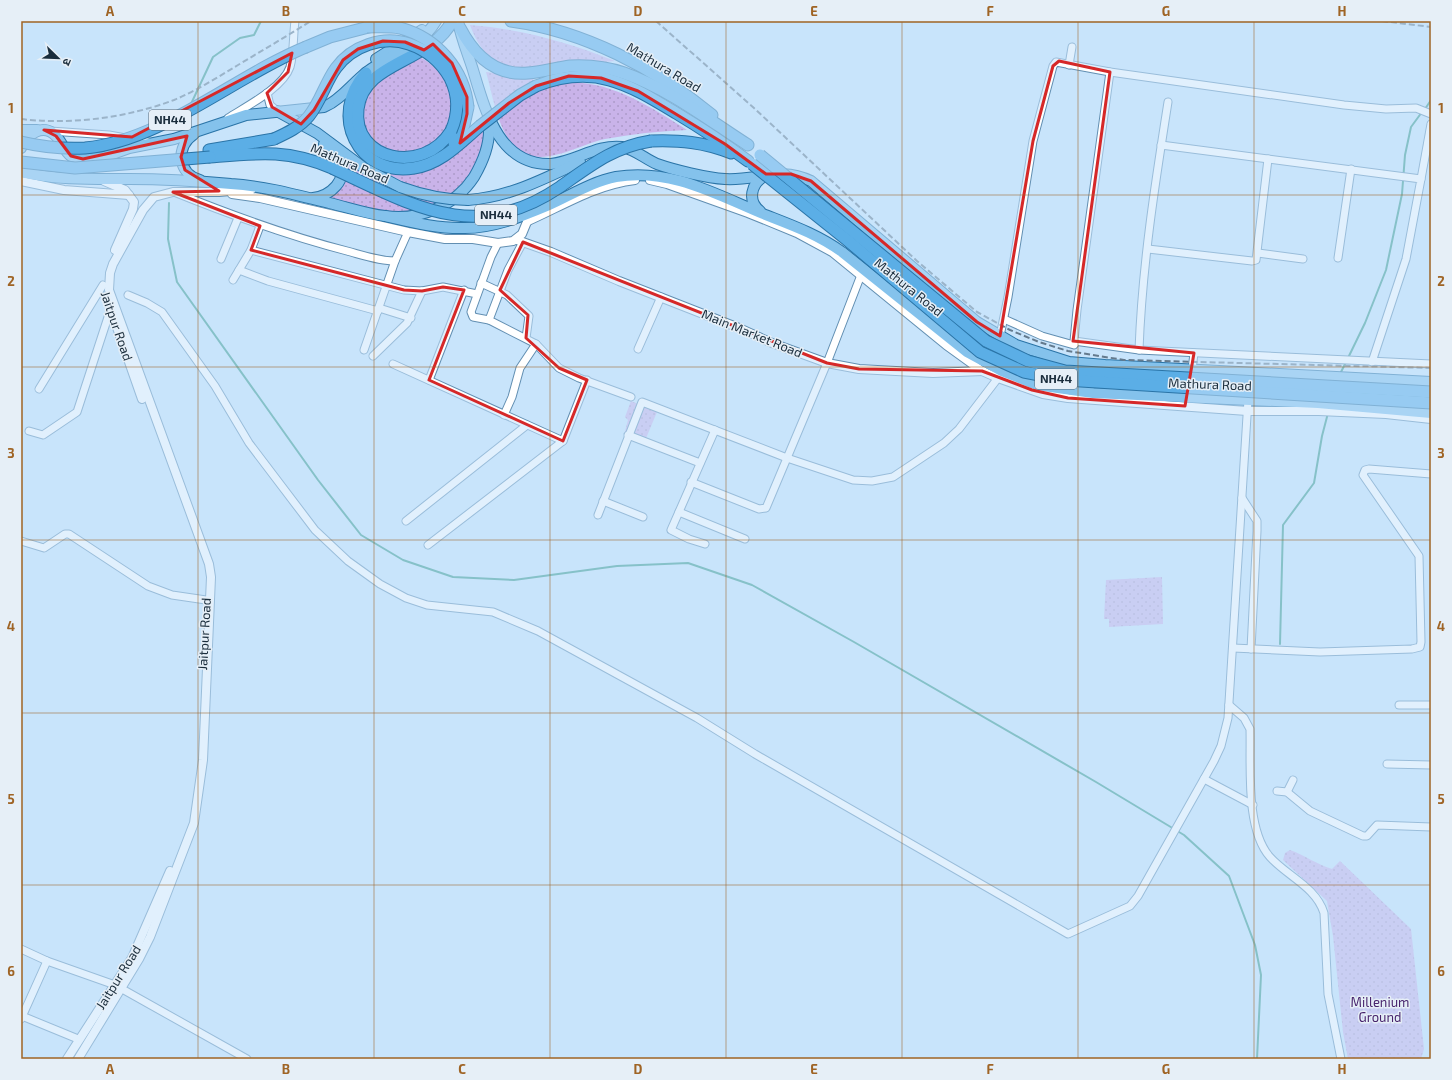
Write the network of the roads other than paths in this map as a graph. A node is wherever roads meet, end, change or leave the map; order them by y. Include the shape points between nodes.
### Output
1 (295, 21) edge
2 (392, 21) edge
3 (429, 21) edge
4 (436, 21) edge
5 (511, 21) edge
6 (457, 23) edge
7 (366, 27) junction
8 (1072, 47) dead end
9 (1069, 64) junction
10 (1110, 72) junction
11 (366, 73) junction
12 (267, 93) junction
13 (1168, 102) dead end
14 (486, 110) junction
15 (277, 111) junction
16 (1426, 112) edge
17 (221, 122) junction
18 (1431, 124) edge
19 (304, 125) junction
20 (21, 130) edge
21 (42, 130) junction
22 (197, 131) junction
23 (21, 142) edge
24 (154, 143) junction
25 (748, 145) junction
26 (1161, 145) junction
27 (21, 148) edge
28 (597, 151) junction
29 (440, 158) junction
30 (1268, 159) junction
31 (21, 161) edge
32 (748, 161) junction
33 (154, 162) junction
34 (1351, 169) junction
35 (21, 172) edge
36 (770, 174) junction
37 (39, 176) junction
38 (1417, 178) junction
39 (97, 180) junction
40 (21, 181) edge
41 (204, 182) junction
42 (264, 189) junction
43 (173, 192) junction
44 (218, 192) junction
45 (131, 198) junction
46 (310, 198) junction
47 (842, 208) junction
48 (763, 214) junction
49 (385, 216) junction
50 (530, 217) junction
51 (238, 218) junction
52 (260, 226) junction
53 (408, 232) junction
54 (820, 237) junction
55 (520, 241) junction
56 (498, 243) junction
57 (1148, 249) junction
58 (251, 250) junction
59 (1258, 253) junction
60 (1338, 258) dead end
61 (221, 259) dead end
62 (1303, 259) dead end
63 (395, 262) junction
64 (239, 270) junction
65 (861, 275) junction
66 (233, 280) dead end
67 (481, 283) junction
68 (103, 285) junction
69 (386, 286) junction
70 (464, 290) junction
71 (422, 291) junction
72 (500, 291) junction
73 (477, 294) junction
74 (128, 295) dead end
75 (661, 297) junction
76 (378, 309) junction
77 (110, 310) junction
78 (410, 318) junction
79 (1004, 319) junction
80 (489, 320) junction
81 (1000, 336) junction
82 (526, 338) junction
83 (1076, 342) junction
84 (536, 344) junction
85 (638, 349) dead end
86 (364, 350) dead end
87 (1139, 350) junction
88 (1194, 353) junction
89 (373, 356) dead end
90 (1372, 362) junction
91 (828, 363) junction
92 (393, 364) dead end
93 (1431, 364) edge
94 (1192, 370) junction
95 (982, 371) junction
96 (998, 374) junction
97 (1284, 376) junction
98 (429, 380) junction
99 (587, 380) junction
100 (1431, 382) edge
101 (39, 389) dead end
102 (1431, 392) edge
103 (631, 397) dead end
104 (1248, 400) junction
105 (1186, 401) junction
106 (1281, 402) junction
107 (1431, 403) edge
108 (1332, 407) junction
109 (1247, 411) junction
110 (1431, 413) edge
111 (504, 415) junction
112 (1431, 419) edge
113 (527, 425) junction
114 (715, 430) junction
115 (29, 431) dead end
116 (628, 434) junction
117 (563, 441) junction
118 (786, 458) junction
119 (700, 463) junction
120 (1431, 474) edge
121 (692, 482) junction
122 (1242, 498) junction
123 (603, 501) junction
124 (679, 512) junction
125 (598, 515) dead end
126 (643, 517) dead end
127 (406, 521) dead end
128 (745, 539) dead end
129 (21, 541) edge
130 (705, 544) dead end
131 (428, 545) dead end
132 (206, 600) junction
133 (1233, 648) junction
134 (1251, 648) junction
135 (1229, 705) junction
136 (1399, 705) dead end
137 (1431, 705) edge
138 (1387, 764) dead end
139 (1431, 765) edge
140 (1204, 779) junction
141 (1293, 780) dead end
142 (1277, 791) dead end
143 (1287, 792) junction
144 (1253, 806) junction
145 (1431, 827) edge
146 (21, 949) edge
147 (47, 961) junction
148 (118, 986) junction
149 (22, 1018) edge
150 (78, 1039) junction
151 (67, 1059) edge
152 (78, 1059) edge
153 (247, 1059) edge
154 (1341, 1059) edge

1 - 12 street via 288,72
2 - 7 highway, NH44, bridge
3 - 11 main road via 415,36 378,57
4 - 11 main road via 421,40
5 - 25 highway, Mathura Road / NH44 via 588,42 634,63 675,87
6 - 14 main road
6 - 25 highway via 472,50 495,68 518,74 572,66 597,67 619,72 670,96
6 - 33 highway, bridge via 430,46 377,75 366,86 358,108 358,124 371,144 390,156 406,159 422,156 441,144 452,131 457,113 456,95 450,78 440,64 420,48 405,42 383,41 358,49 343,60 308,117 284,135 266,142 209,150
7 - 23 highway, NH44, bridge via 330,37 282,57 215,96 132,137 86,148 37,146
7 - 29 highway, bridge via 400,28 417,35 438,48 457,71 467,97 467,114 461,134
8 - 9 street
9 - 10 street
9 - 79 street via 1058,61 1053,66 1033,141
10 - 16 street via 1372,108
10 - 83 street via 1076,317
11 - 15 main road via 324,107
11 - 29 highway via 354,87 347,112 350,129 357,145 369,156 388,166 407,169 424,166
12 - 15 street via 270,105
12 - 17 street
13 - 26 street
14 - 28 main road via 494,129 504,143 515,153 529,160 552,164
14 - 49 main road via 488,145 478,170 468,185 436,210 410,216
15 - 17 main road via 246,115
15 - 19 main road
17 - 22 main road
18 - 38 street
19 - 28 main road, bridge via 371,172 400,187 446,199 494,197 527,187
19 - 46 main road via 335,155 341,170 339,181 333,190 324,196
20 - 21 main road
21 - 24 street via 109,135
21 - 24 main road via 56,136 69,154 83,159 104,157
21 - 27 main road via 30,134
22 - 24 main road
22 - 41 main road via 186,142 181,157 188,174
25 - 102 highway, Mathura Road / NH44, bridge via 986,341 1028,360 1065,371
26 - 30 street
26 - 57 street
28 - 36 main road, Mathura Road via 614,147 627,148 657,164 721,179 739,180
29 - 32 highway, bridge via 527,90 548,81 579,76 601,78 638,90
30 - 34 street
30 - 59 street
31 - 33 highway, Mathura Road / NH44, bridge via 75,168
31 - 37 main road via 24,167
32 - 33 highway, Mathura Road / NH44, bridge via 700,143 642,143 601,158 559,188 523,207 500,214 474,216 456,216 420,208 314,161 290,154 256,153
32 - 107 highway, Mathura Road / NH44, bridge via 980,352 1024,372 1065,380
34 - 38 street
34 - 60 street
35 - 37 main road
36 - 47 main road, Mathura Road via 784,173 805,179
36 - 48 main road via 758,180 752,192 753,204
37 - 39 main road
38 - 90 street via 1406,259
39 - 41 main road
39 - 45 street via 119,187
40 - 45 street via 64,190
41 - 42 main road
42 - 44 street
42 - 46 main road
43 - 44 street, Jaitpur Road
43 - 51 street
43 - 148 street, Jaitpur Road via 154,197 143,210 113,264 109,290 209,564 211,577 203,760 196,816 150,937
44 - 53 street via 260,198
45 - 68 street, Jaitpur Road via 133,209 105,272
46 - 49 main road
47 - 54 main road
47 - 81 main road, Mathura Road via 977,322
48 - 50 main road, Mathura Road via 689,183 644,175 604,180
48 - 54 main road, Mathura Road
49 - 50 main road, Mathura Road via 432,226 466,228
50 - 55 street
50 - 65 street via 609,184 650,180 718,201 797,233 832,252
51 - 52 street
51 - 61 street
52 - 58 street
52 - 63 street via 326,246
53 - 56 street via 434,238
53 - 63 street
54 - 96 main road, Mathura Road
55 - 56 street
55 - 72 street
55 - 75 street, Main Market Road
56 - 67 street
57 - 59 street via 1252,261 1256,260
57 - 87 street
58 - 64 street
58 - 69 street
59 - 62 street
63 - 69 street
64 - 66 street
64 - 76 street
65 - 91 street
65 - 95 street via 946,345
67 - 72 street
67 - 73 street
68 - 77 street, Jaitpur Road
68 - 101 street
69 - 71 street
69 - 76 street
70 - 71 street via 443,287
70 - 73 street
70 - 98 street
71 - 78 street
72 - 80 street
72 - 82 street via 519,304 528,315
73 - 80 street via 470,314
74 - 140 street via 147,302 162,312 215,386 249,443 315,530 348,561 387,588 427,605 493,612 538,631 697,718 1068,934 1130,906
75 - 85 street
75 - 91 street, Main Market Road
76 - 78 street
76 - 86 street
77 - 115 street via 77,412 43,435
77 - 132 street, Jaitpur Road via 204,561 207,577
78 - 89 street
79 - 81 street
79 - 83 street via 1042,336 1074,345
80 - 82 street
81 - 94 main road, Mathura Road via 1016,345 1070,362
82 - 84 street
83 - 87 street
84 - 99 street via 559,368
84 - 111 street via 520,368
87 - 88 street
88 - 90 street
88 - 94 street
90 - 93 street
91 - 95 street, Main Market Road via 859,369 933,373
91 - 118 street
92 - 98 street
94 - 97 main road, Mathura Road
94 - 105 main road
95 - 96 street, Main Market Road
96 - 105 main road, Mathura Road via 1053,388
96 - 118 street via 951,437 893,476 862,482
97 - 100 main road, Mathura Road
97 - 106 main road
98 - 111 street
99 - 103 street
99 - 117 street
104 - 105 main road, Mathura Road
104 - 106 main road, Mathura Road
104 - 109 street
105 - 109 street
106 - 108 main road, Mathura Road
108 - 109 street via 1319,411
108 - 110 main road, Mathura Road
108 - 112 street
109 - 122 street
111 - 113 street
113 - 117 street
113 - 127 street
114 - 116 street via 642,402
114 - 118 street
114 - 119 street
116 - 119 street
116 - 123 street
117 - 131 street
118 - 121 street via 768,505 763,510
119 - 121 street
120 - 134 street via 1369,469 1364,471 1363,475 1419,556 1420,647 1320,652
121 - 124 street
122 - 133 street
122 - 134 street via 1257,526
123 - 125 street
123 - 126 street
124 - 128 street
124 - 130 street via 672,531
129 - 132 street via 44,548 68,534 148,586 172,595
132 - 148 street, Jaitpur Road via 198,767 189,824 138,948
133 - 134 street
133 - 135 street
135 - 140 street via 1221,746
135 - 144 street via 1244,718 1250,729
136 - 137 street
138 - 139 street
140 - 144 street
141 - 143 street
142 - 143 street
143 - 145 street via 1310,810 1363,836 1367,836 1377,825
144 - 154 street via 1259,838 1270,857 1321,903 1324,913 1328,994
146 - 147 street
147 - 148 street
147 - 149 street
148 - 150 street, Jaitpur Road
148 - 152 street, Jaitpur Road
148 - 153 street
149 - 150 street
150 - 151 street, Jaitpur Road

